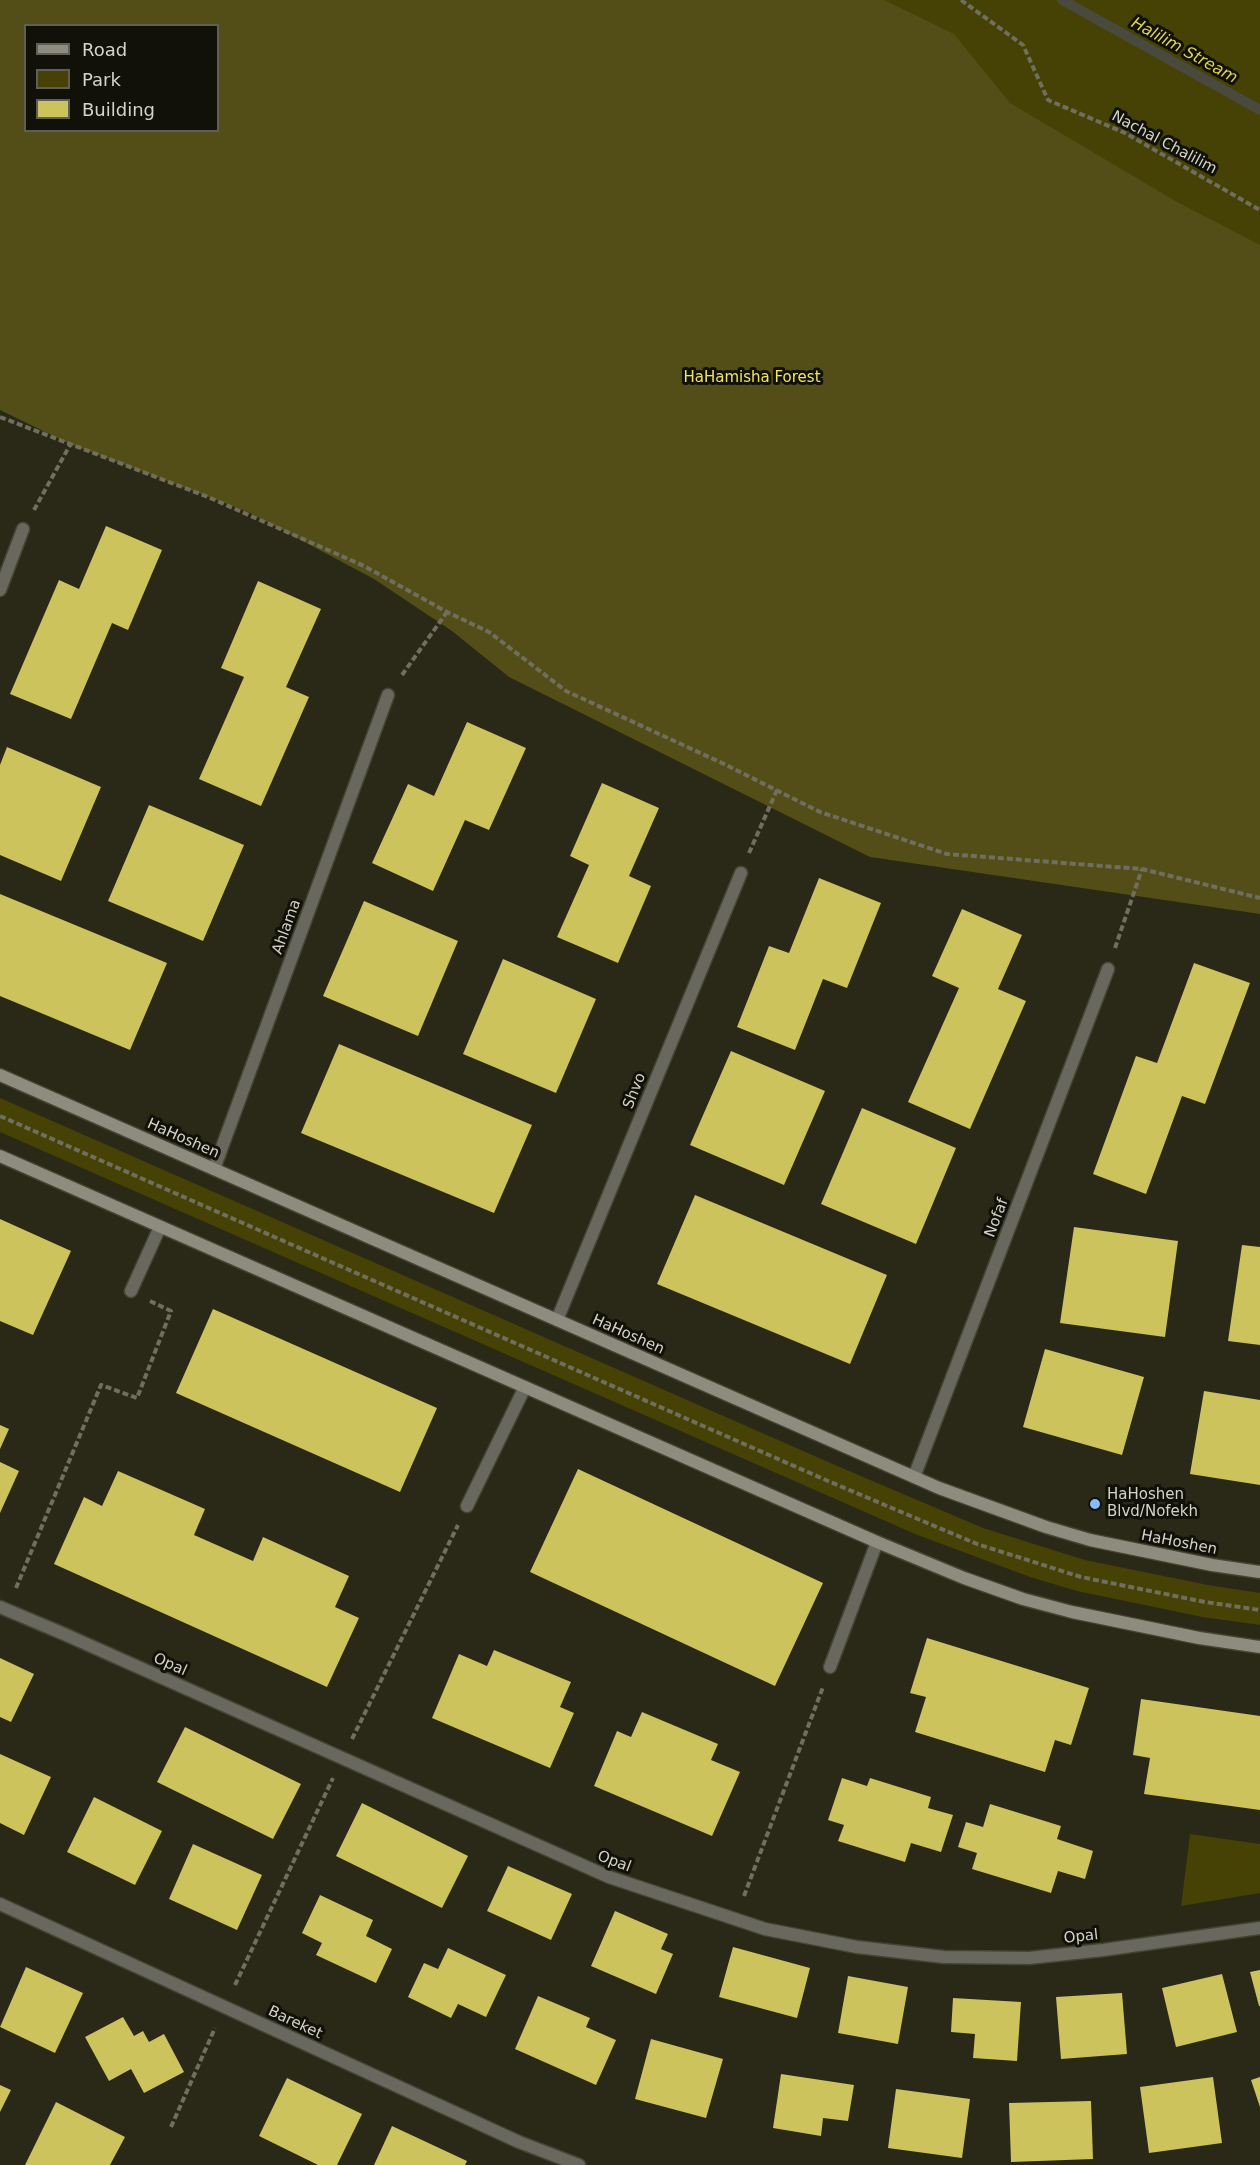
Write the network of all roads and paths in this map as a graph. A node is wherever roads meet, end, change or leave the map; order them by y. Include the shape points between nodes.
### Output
1 (961, 0) edge
2 (1260, 210) edge
3 (0, 417) edge
4 (70, 445) junction
5 (23, 529) joint
6 (0, 590) edge
7 (447, 612) junction
8 (388, 695) joint
9 (777, 790) junction
10 (1142, 869) junction
11 (741, 873) joint
12 (1260, 898) edge
13 (1108, 969) joint
14 (0, 1075) edge
15 (0, 1116) edge
16 (0, 1156) edge
17 (214, 1168) junction
18 (160, 1227) junction
19 (131, 1291) joint
20 (557, 1320) junction
21 (525, 1387) junction
22 (914, 1477) junction
23 (467, 1506) joint
24 (877, 1542) junction
25 (1260, 1572) edge
26 (3, 1609) edge
27 (1260, 1610) edge
28 (1260, 1647) edge
29 (830, 1666) joint
30 (342, 1758) junction
31 (0, 1904) edge
32 (735, 1920) junction
33 (1260, 1928) edge
34 (224, 2007) junction
35 (171, 2127) dead end
36 (579, 2165) edge

1 - 2 path, Nachal Chalilim via 1023,45 1048,100 1125,133
3 - 4 path
4 - 5 path
4 - 7 path via 208,497 364,566
5 - 6 street
7 - 8 path
7 - 9 path via 489,632 566,692
8 - 17 street, Ahlama
9 - 10 path via 820,812 947,854
9 - 11 path
10 - 12 path
10 - 13 path
11 - 20 street, Shvo
13 - 22 street, Nofaf
14 - 17 street, HaHoshen
15 - 27 path via 968,1540 1081,1577
16 - 18 street
17 - 20 street, HaHoshen
18 - 19 street
18 - 21 street
19 - 26 path via 171,1311 137,1398 101,1385
20 - 22 street, HaHoshen
21 - 23 street
21 - 24 street
22 - 25 street, HaHoshen via 1079,1537
23 - 30 path
24 - 28 street via 1023,1599 1199,1638
24 - 29 street
26 - 30 street, Opal
29 - 32 path
30 - 32 street, Opal via 609,1877
30 - 34 path
31 - 34 street, Bareket
32 - 33 street, Opal via 857,1947 944,1957 1029,1958
34 - 35 path
34 - 36 street, Bareket via 519,2142

